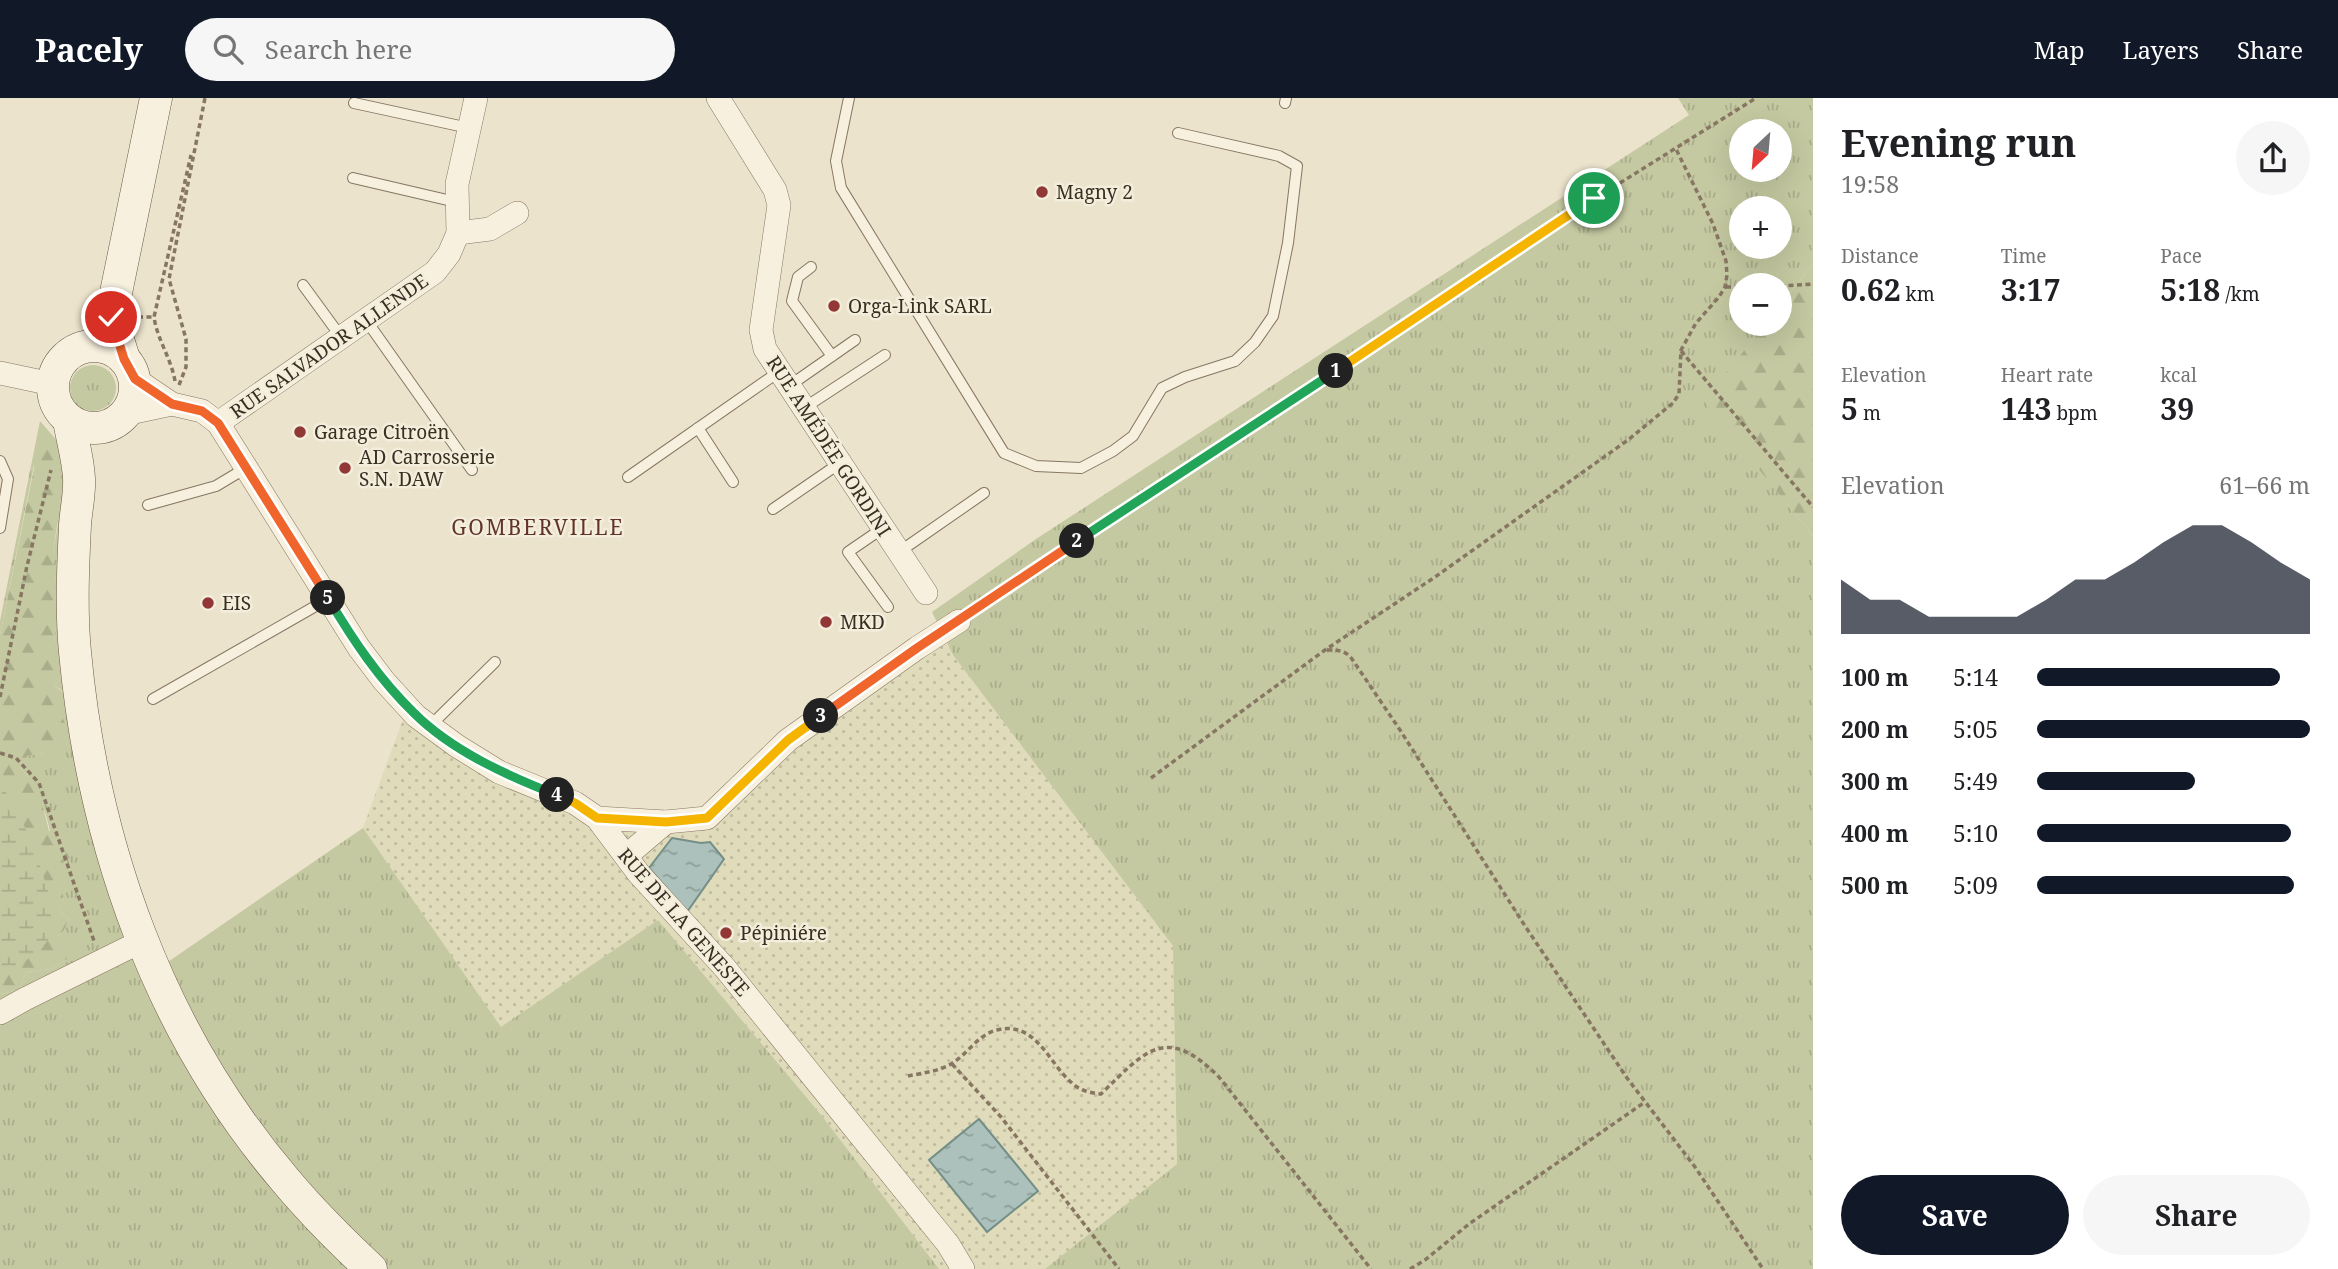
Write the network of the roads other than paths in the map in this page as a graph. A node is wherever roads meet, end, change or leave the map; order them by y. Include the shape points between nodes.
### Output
1 (156, 98) edge
2 (476, 98) edge
3 (718, 98) edge
4 (849, 98) edge
5 (355, 103) dead end
6 (469, 128) junction
7 (1178, 133) dead end
8 (353, 178) dead end
9 (456, 202) junction
10 (517, 213) dead end
11 (457, 233) junction
12 (811, 268) dead end
13 (303, 285) dead end
14 (111, 317) junction
15 (366, 320) junction
16 (341, 337) junction
17 (855, 340) dead end
18 (83, 346) junction
19 (885, 355) dead end
20 (831, 356) junction
21 (130, 369) junction
22 (0, 373) edge
23 (784, 379) junction
24 (52, 384) junction
25 (172, 404) junction
26 (803, 408) junction
27 (69, 420) junction
28 (115, 421) junction
29 (218, 423) junction
30 (698, 428) junction
31 (0, 461) edge
32 (840, 463) junction
33 (77, 466) junction
34 (246, 468) junction
35 (472, 470) dead end
36 (628, 477) dead end
37 (733, 482) dead end
38 (984, 493) dead end
39 (148, 505) dead end
40 (774, 509) dead end
41 (0, 528) edge
42 (883, 528) junction
43 (899, 552) junction
44 (926, 593) dead end
45 (328, 599) junction
46 (888, 607) dead end
47 (959, 621) road end
48 (495, 662) dead end
49 (153, 699) dead end
50 (430, 726) junction
51 (597, 818) junction
52 (666, 822) junction
53 (626, 856) junction
54 (142, 941) junction
55 (0, 1013) edge
56 (371, 1269) edge
57 (963, 1269) edge

1 - 14 main road
2 - 6 street, RUE SALVADOR ALLENDE
3 - 23 street, RUE AMÉDÉE GORDINI via 775,190 779,205 761,330 765,349
4 - 7 lane via 836,160 841,188 1004,453 1036,466 1081,468 1114,451 1133,436 1162,388 1235,361 1273,316 1297,166 1279,156
5 - 6 lane
6 - 9 street, RUE SALVADOR ALLENDE
8 - 9 lane
9 - 11 street, RUE SALVADOR ALLENDE
10 - 11 street via 490,229
11 - 15 street, RUE SALVADOR ALLENDE via 435,272
12 - 20 lane via 798,277 792,301
13 - 16 lane
14 - 18 main road
14 - 21 main road
15 - 16 street, RUE SALVADOR ALLENDE
15 - 35 lane
16 - 29 street, RUE SALVADOR ALLENDE
17 - 20 lane
18 - 21 main road via 106,347
18 - 24 main road via 59,365
19 - 26 lane
20 - 23 lane
21 - 25 street, RUE SALVADOR ALLENDE
21 - 28 main road via 132,404
22 - 24 street
23 - 26 street, RUE AMÉDÉE GORDINI
23 - 30 lane
24 - 27 main road via 59,410
25 - 28 street, RUE SALVADOR ALLENDE
25 - 29 street, RUE SALVADOR ALLENDE via 202,411
26 - 32 street, RUE AMÉDÉE GORDINI
27 - 28 main road via 93,428
27 - 33 main road
28 - 33 main road
29 - 34 street, RUE DE LA GENESTE
30 - 36 lane
30 - 37 lane
31 - 41 lane via 8,479
32 - 40 lane
32 - 42 street, RUE AMÉDÉE GORDINI
33 - 54 main road via 72,608 80,698 101,818
34 - 39 lane via 216,486
34 - 45 street, RUE DE LA GENESTE
38 - 43 lane
42 - 43 street, RUE AMÉDÉE GORDINI
42 - 46 lane via 848,552
43 - 44 street, RUE AMÉDÉE GORDINI
45 - 49 lane
45 - 50 street, RUE DE LA GENESTE via 384,681
47 - 52 street via 788,740 707,818
48 - 50 lane
50 - 51 street, RUE DE LA GENESTE via 499,772 575,803
51 - 52 street
51 - 53 street, RUE DE LA GENESTE
52 - 53 street
53 - 57 street, RUE DE LA GENESTE via 725,968 948,1244
54 - 55 street
54 - 56 main road via 193,1045 250,1135 284,1180

